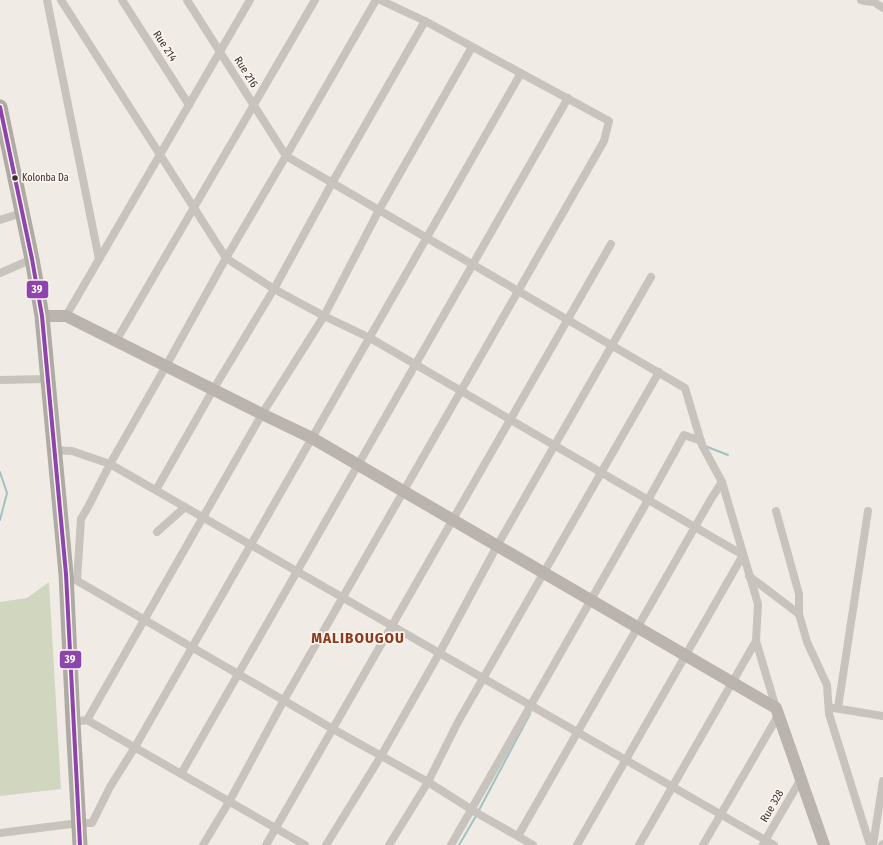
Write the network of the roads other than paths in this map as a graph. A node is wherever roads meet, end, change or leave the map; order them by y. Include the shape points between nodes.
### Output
1 (48, 0) edge
2 (61, 0) edge
3 (122, 0) edge
4 (187, 0) edge
5 (250, 0) edge
6 (315, 0) edge
7 (376, 0) edge
8 (380, 0) edge
9 (861, 0) edge
10 (883, 8) edge
11 (425, 21) junction
12 (472, 47) junction
13 (220, 52) junction
14 (522, 73) junction
15 (568, 98) junction
16 (189, 105) junction
17 (254, 105) junction
18 (0, 107) edge
19 (3, 140) edge
20 (160, 156) junction
21 (286, 156) junction
22 (332, 183) junction
23 (193, 208) junction
24 (379, 210) junction
25 (22, 213) junction
26 (0, 220) edge
27 (427, 238) junction
28 (611, 244) dead end
29 (226, 258) junction
30 (32, 259) junction
31 (99, 259) junction
32 (473, 264) junction
33 (0, 273) edge
34 (651, 277) dead end
35 (274, 289) junction
36 (518, 291) junction
37 (42, 316) junction
38 (66, 316) junction
39 (324, 316) junction
40 (567, 319) junction
41 (370, 338) junction
42 (116, 341) junction
43 (612, 345) junction
44 (416, 364) junction
45 (166, 366) junction
46 (658, 372) junction
47 (48, 379) junction
48 (0, 380) edge
49 (213, 390) junction
50 (461, 391) junction
51 (262, 414) junction
52 (510, 419) junction
53 (312, 438) junction
54 (701, 441) junction
55 (554, 445) junction
56 (54, 450) junction
57 (110, 464) junction
58 (358, 465) junction
59 (601, 472) junction
60 (722, 482) junction
61 (156, 490) junction
62 (403, 491) junction
63 (648, 500) junction
64 (185, 507) junction
65 (776, 511) dead end
66 (868, 512) dead end
67 (203, 517) junction
68 (452, 520) junction
69 (695, 527) junction
70 (157, 532) dead end
71 (251, 545) junction
72 (497, 546) junction
73 (743, 554) junction
74 (297, 571) junction
75 (544, 573) junction
76 (749, 576) junction
77 (72, 577) junction
78 (342, 597) junction
79 (591, 600) junction
80 (799, 614) junction
81 (144, 619) junction
82 (392, 626) junction
83 (638, 628) junction
84 (756, 641) junction
85 (192, 647) junction
86 (440, 652) junction
87 (685, 655) junction
88 (238, 674) junction
89 (483, 678) junction
90 (732, 682) junction
91 (284, 700) junction
92 (530, 705) junction
93 (829, 707) junction
94 (838, 708) junction
95 (777, 711) junction
96 (883, 716) edge
97 (80, 721) junction
98 (333, 729) junction
99 (578, 732) junction
100 (135, 747) junction
101 (381, 756) junction
102 (625, 760) junction
103 (181, 774) junction
104 (801, 779) junction
105 (883, 781) edge
106 (428, 782) junction
107 (672, 787) junction
108 (229, 802) junction
109 (471, 809) junction
110 (721, 814) junction
111 (79, 823) junction
112 (276, 828) junction
113 (0, 833) edge
114 (518, 836) junction
115 (764, 843) edge
116 (530, 844) edge
117 (80, 845) edge
118 (203, 845) edge
119 (266, 845) edge
120 (305, 845) edge
121 (326, 845) edge
122 (389, 845) edge
123 (450, 845) edge
124 (577, 845) edge
125 (639, 845) edge
126 (703, 845) edge
127 (774, 845) edge
128 (824, 845) edge
129 (870, 845) edge
130 (873, 845) edge

1 - 31 street
2 - 20 street
3 - 16 street, Rue 214
4 - 13 street, Rue 216
5 - 13 street
6 - 17 street
7 - 21 street
8 - 11 street
9 - 10 street via 874,2
11 - 12 street
11 - 22 street
12 - 14 street
12 - 24 street
13 - 16 street
13 - 17 street, Rue 216
14 - 15 street
14 - 27 street
15 - 32 street
15 - 36 street via 609,121 604,141
16 - 20 street
17 - 21 street, Rue 216
17 - 23 street
18 - 19 highway
19 - 25 highway
20 - 23 street
20 - 31 street
21 - 22 street
21 - 29 street
22 - 24 street
22 - 35 street
23 - 29 street
23 - 42 street
24 - 27 street
24 - 39 street
25 - 26 street
25 - 30 highway
27 - 32 street
27 - 41 street
28 - 40 street
29 - 35 street
29 - 45 street
30 - 33 street
30 - 37 highway
31 - 38 street
32 - 36 street
32 - 44 street
34 - 43 street
35 - 39 street
35 - 49 street
36 - 40 street
36 - 50 street
37 - 38 street
37 - 47 highway
38 - 42 street
39 - 41 street
39 - 51 street
40 - 43 street
40 - 52 street
41 - 44 street
41 - 53 street
42 - 45 street
43 - 46 street
43 - 55 street
44 - 50 street
44 - 58 street
45 - 49 street
45 - 57 street
46 - 54 street via 685,388
46 - 59 street
47 - 48 street
47 - 56 highway
49 - 51 street
49 - 61 street
50 - 52 street
50 - 62 street
51 - 53 street
51 - 67 street
52 - 55 street
52 - 68 street
53 - 58 street
53 - 71 street
54 - 60 street
54 - 63 street via 684,435
55 - 59 street
55 - 72 street
56 - 57 street via 72,451
56 - 77 highway
57 - 61 street
57 - 77 street via 81,519
58 - 62 street
58 - 74 street
59 - 63 street
59 - 75 street
60 - 69 street
60 - 73 street
61 - 64 street
62 - 68 street
62 - 78 street
63 - 69 street
63 - 79 street
64 - 67 street
64 - 70 street
65 - 80 street via 799,594
66 - 94 street
67 - 71 street
67 - 81 street
68 - 72 street
68 - 82 street
69 - 73 street
69 - 83 street
71 - 74 street
71 - 85 street
72 - 75 street
72 - 86 street
73 - 76 street
73 - 87 street
74 - 78 street
74 - 88 street
75 - 79 street
75 - 89 street
76 - 80 street
76 - 84 street via 758,604
77 - 81 street
77 - 97 highway
78 - 82 street
78 - 91 street
79 - 83 street
79 - 92 street
80 - 93 street via 807,642 827,685
81 - 85 street
81 - 97 street
82 - 86 street
82 - 98 street
83 - 87 street
83 - 99 street
84 - 90 street
84 - 95 street
85 - 88 street
85 - 100 street
86 - 89 street
86 - 101 street
87 - 90 street
87 - 102 street
88 - 91 street
88 - 103 street
89 - 92 street
89 - 106 street
90 - 95 street
90 - 107 street
91 - 98 street
91 - 108 street
92 - 99 street
92 - 109 street
93 - 94 street
93 - 129 street
94 - 96 street
95 - 104 street
95 - 110 street
97 - 100 street
97 - 111 highway
98 - 101 street
98 - 112 street
99 - 102 street
99 - 114 street
100 - 103 street
100 - 111 street via 110,787 92,823
101 - 106 street
101 - 121 street
102 - 107 street
102 - 124 street
103 - 108 street
104 - 115 street, Rue 328
104 - 128 street
105 - 130 street
106 - 109 street
106 - 122 street
107 - 110 street
107 - 125 street
108 - 112 street
108 - 118 street
109 - 114 street
109 - 123 street
110 - 115 street
110 - 126 street
111 - 113 street
111 - 117 highway
112 - 119 street
112 - 120 street
114 - 116 street
115 - 127 street

